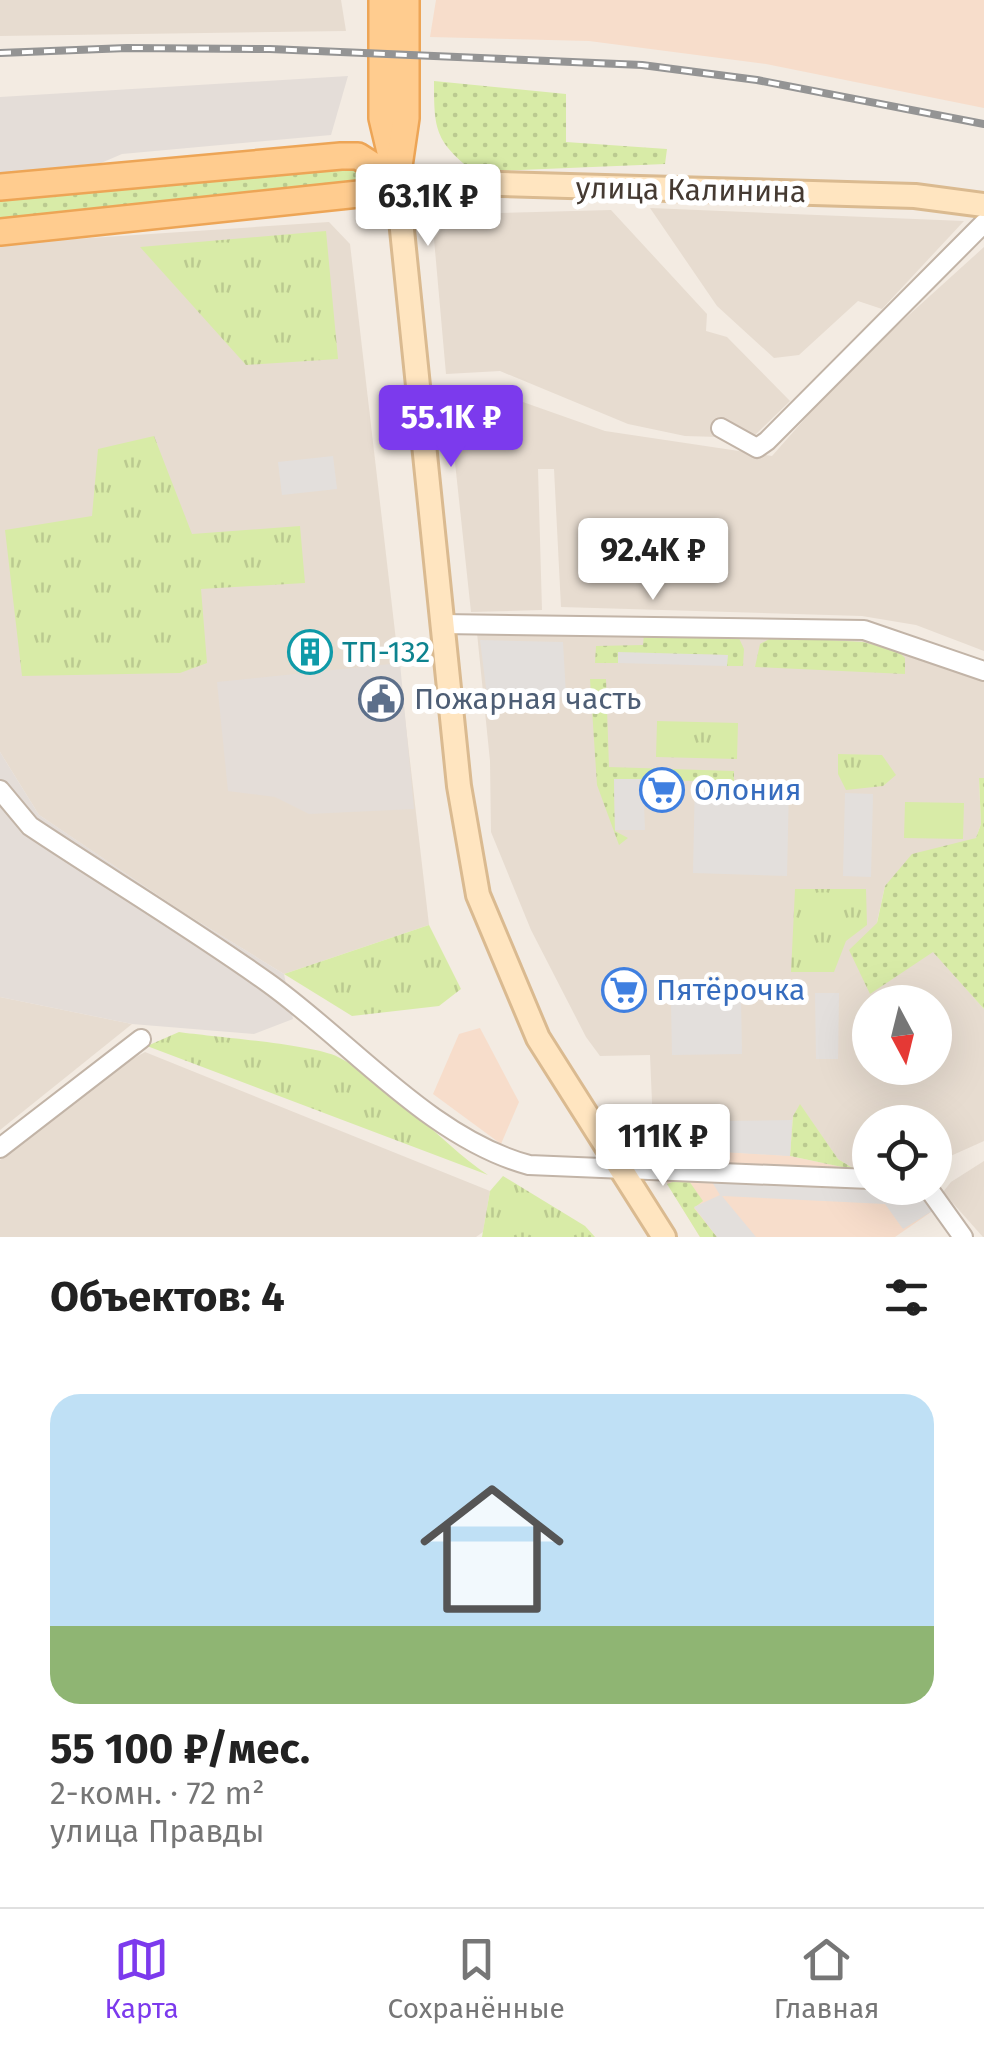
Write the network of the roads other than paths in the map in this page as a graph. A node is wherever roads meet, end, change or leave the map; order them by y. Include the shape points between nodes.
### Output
1 (382, 0) edge
2 (406, 0) edge
3 (398, 180) junction
4 (0, 187) edge
5 (984, 205) edge
6 (984, 223) edge
7 (0, 232) edge
8 (721, 428) dead end
9 (442, 624) junction
10 (984, 671) edge
11 (0, 790) edge
12 (140, 1039) dead end
13 (0, 1148) edge
14 (619, 1170) junction
15 (852, 1177) edge
16 (940, 1205) edge
17 (664, 1237) edge
18 (963, 1237) edge

1 - 3 main road via 382,118
2 - 3 main road via 406,118
3 - 4 main road via 358,156 341,156
3 - 5 main road, улица Калинина via 915,196
3 - 7 main road via 356,194
3 - 9 main road
6 - 8 street via 767,441 750,446
9 - 10 street via 864,630
9 - 14 main road via 478,895 538,1038
11 - 14 street via 30,826 266,981 452,1134 490,1155 528,1165
12 - 13 street
14 - 15 street
14 - 17 main road
16 - 18 street

